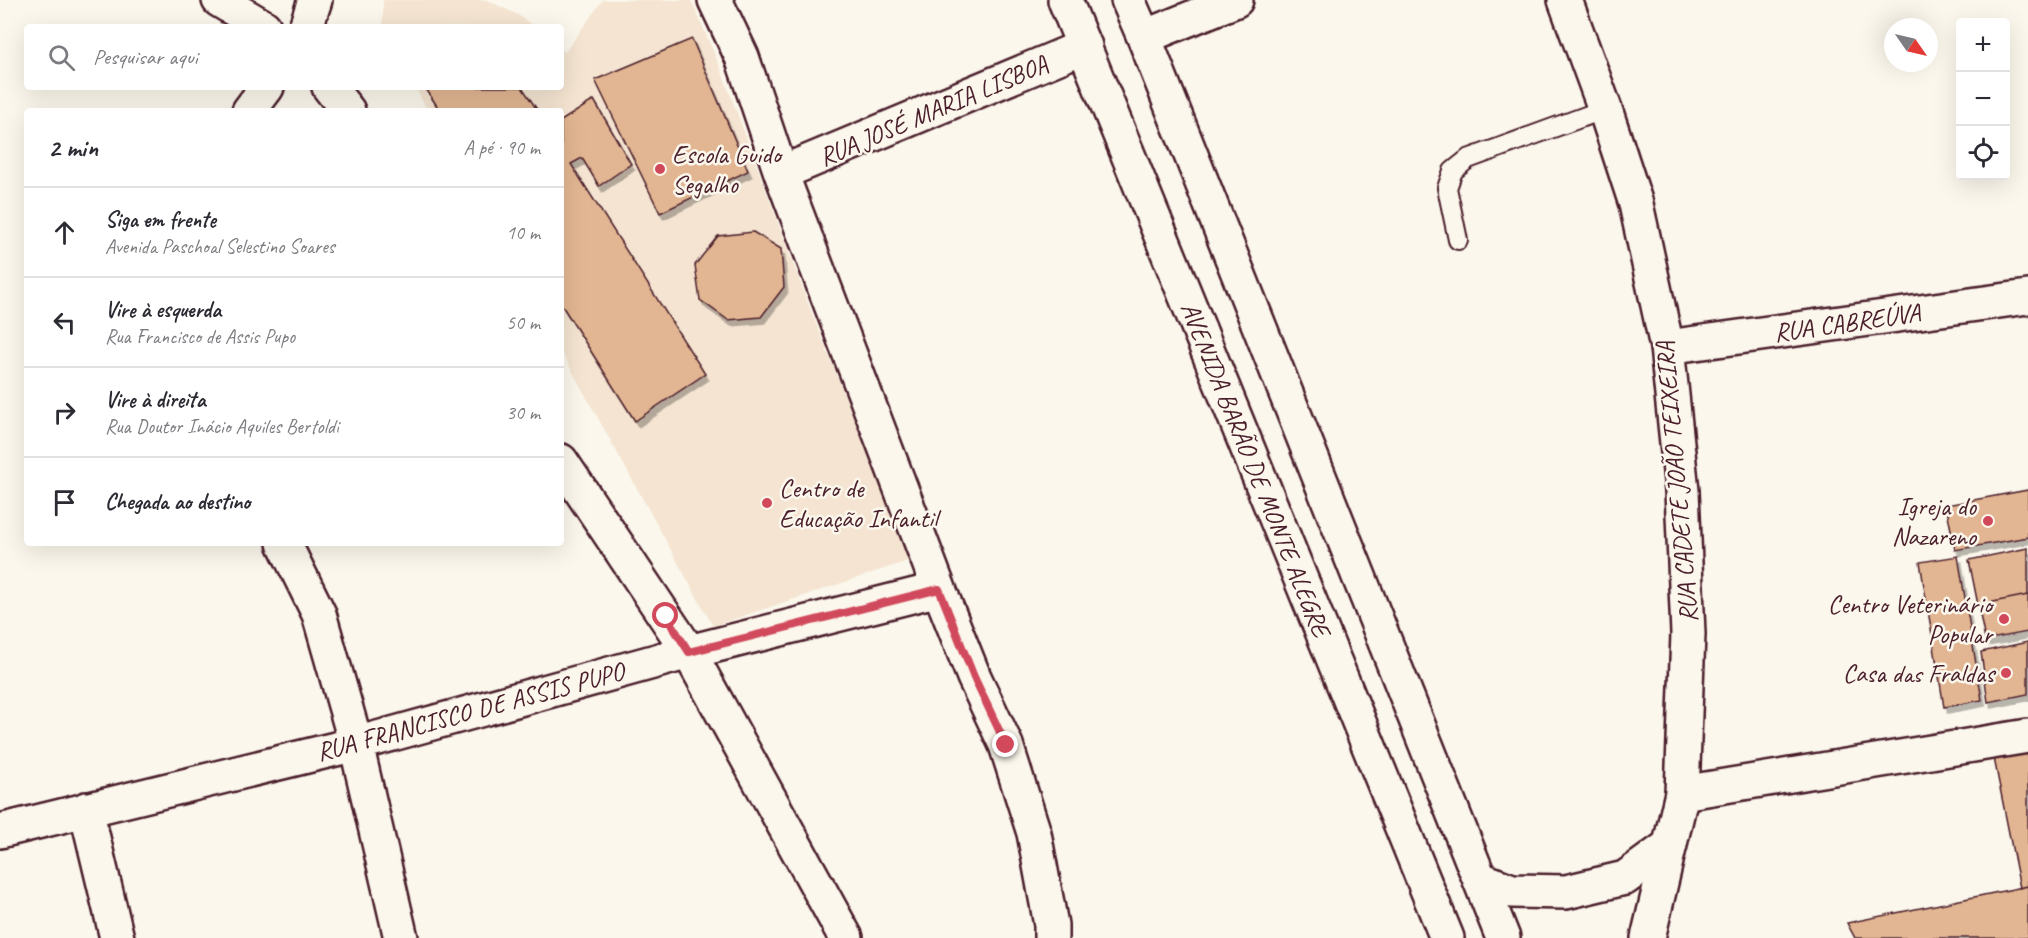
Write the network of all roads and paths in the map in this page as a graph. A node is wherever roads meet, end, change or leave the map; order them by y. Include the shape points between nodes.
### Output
1 (219, 0) edge
2 (315, 0) edge
3 (715, 0) edge
4 (1065, 0) edge
5 (1128, 0) edge
6 (1236, 0) edge
7 (1565, 0) edge
8 (259, 24) edge
9 (307, 24) edge
10 (1144, 37) junction
11 (1085, 46) junction
12 (265, 90) edge
13 (331, 90) edge
14 (251, 108) edge
15 (346, 108) edge
16 (1605, 109) junction
17 (782, 173) junction
18 (1458, 240) dead end
19 (2028, 297) edge
20 (1667, 347) junction
21 (564, 465) edge
22 (285, 546) edge
23 (939, 589) junction
24 (689, 652) junction
25 (2028, 736) edge
26 (356, 744) junction
27 (1682, 793) junction
28 (86, 809) junction
29 (0, 831) edge
30 (1671, 845) junction
31 (1480, 879) junction
32 (117, 938) edge
33 (400, 938) edge
34 (846, 938) edge
35 (1051, 938) edge
36 (1447, 938) edge
37 (1503, 938) edge
38 (1648, 938) edge

1 - 8 street
2 - 9 street
3 - 17 street via 742,57
4 - 11 street, AVENIDA BARÃO DE MONTE ALEGRE
5 - 10 street
6 - 10 street
7 - 16 street, RUA CADETE JOÃO TEIXEIRA
10 - 31 street
11 - 17 street, RUA JOSÉ MARIA LISBOA
11 - 36 street, AVENIDA BARÃO DE MONTE ALEGRE
12 - 14 street
13 - 15 street
16 - 18 lane via 1468,159 1453,171 1447,188
16 - 20 street, RUA CADETE JOÃO TEIXEIRA via 1636,204
17 - 23 street
19 - 20 street, RUA CABREÚVA
20 - 27 street, RUA CADETE JOÃO TEIXEIRA via 1682,491 1688,634
21 - 24 street
22 - 26 street via 319,614
23 - 24 street, RUA FRANCISCO DE ASSIS PUPO
23 - 35 street via 1006,745 1034,833
24 - 26 street, RUA FRANCISCO DE ASSIS PUPO
24 - 34 street
25 - 27 street
26 - 28 street, RUA FRANCISCO DE ASSIS PUPO
26 - 33 street
27 - 30 street, RUA CADETE JOÃO TEIXEIRA
28 - 29 street, RUA FRANCISCO DE ASSIS PUPO
28 - 32 street
30 - 31 street via 1625,878 1566,892 1512,891
30 - 38 street, RUA CADETE JOÃO TEIXEIRA
31 - 37 street

